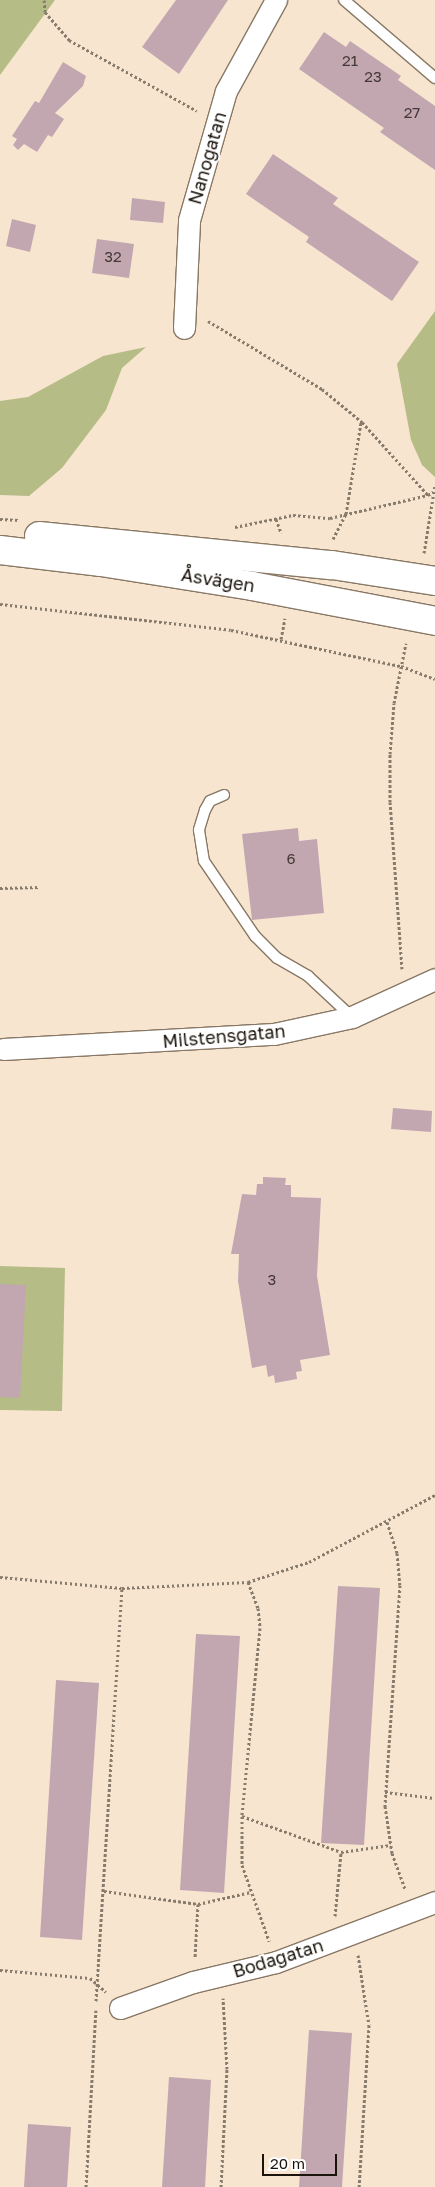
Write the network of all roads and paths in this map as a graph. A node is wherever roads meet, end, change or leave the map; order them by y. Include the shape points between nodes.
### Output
1 (44, 0) edge
2 (276, 0) edge
3 (344, 0) edge
4 (435, 78) edge
5 (218, 122) junction
6 (184, 306) junction
7 (184, 328) dead end
8 (362, 422) junction
9 (435, 485) edge
10 (433, 492) junction
11 (428, 495) junction
12 (346, 514) junction
13 (0, 519) edge
14 (276, 519) junction
15 (29, 521) dead end
16 (227, 529) dead end
17 (0, 533) edge
18 (281, 533) dead end
19 (331, 545) dead end
20 (0, 550) edge
21 (424, 556) dead end
22 (435, 581) edge
23 (0, 604) edge
24 (286, 610) dead end
25 (435, 621) edge
26 (407, 637) dead end
27 (281, 639) junction
28 (401, 666) junction
29 (435, 679) edge
30 (224, 795) dead end
31 (40, 887) dead end
32 (0, 888) edge
33 (435, 979) edge
34 (409, 991) junction
35 (352, 1017) junction
36 (3, 1049) dead end
37 (435, 1495) edge
38 (387, 1522) junction
39 (0, 1577) edge
40 (248, 1582) junction
41 (122, 1588) junction
42 (385, 1792) junction
43 (435, 1798) edge
44 (242, 1816) junction
45 (391, 1845) junction
46 (341, 1852) junction
47 (104, 1891) junction
48 (251, 1892) junction
49 (435, 1902) edge
50 (198, 1904) junction
51 (413, 1911) junction
52 (354, 1932) junction
53 (333, 1940) junction
54 (276, 1962) junction
55 (0, 1970) edge
56 (222, 1975) junction
57 (97, 1982) junction
58 (193, 1982) junction
59 (120, 2008) joint
60 (86, 2187) edge
61 (221, 2187) edge
62 (359, 2187) edge

1 - 5 path via 45,12 69,40
2 - 5 street, Nanogatan via 226,91
3 - 4 lane
5 - 6 street, Nanogatan via 189,220
6 - 7 street, Nanogatan
6 - 8 path via 322,389
8 - 11 path
8 - 12 path
9 - 10 path
10 - 11 path
10 - 21 path
11 - 12 path
12 - 14 path via 330,518 293,515
12 - 19 path
13 - 15 path
14 - 16 path
14 - 18 path
17 - 22 street, Åsvägen via 306,562
20 - 25 street, Åsvägen via 252,586
23 - 27 path via 131,617
24 - 27 path
26 - 28 path
27 - 28 path
28 - 29 path
28 - 34 path via 390,754 390,802 403,977
30 - 35 lane via 210,801 199,830 204,861 255,936 277,958 308,976
31 - 32 path
33 - 34 street, Milstensgatan
34 - 35 street, Milstensgatan
35 - 36 street, Milstensgatan via 274,1034
37 - 38 path
38 - 40 path via 309,1562
38 - 42 path via 397,1553 400,1585
39 - 41 path
40 - 41 path
40 - 44 path via 258,1608 260,1628
41 - 47 path
42 - 43 path
42 - 45 path
44 - 46 path
44 - 48 path via 242,1865
45 - 46 path
45 - 51 path
46 - 53 path
47 - 50 path
47 - 57 path
48 - 50 path
48 - 54 path
49 - 51 street, Bodagatan
50 - 58 path
51 - 52 street, Bodagatan
52 - 53 street, Bodagatan
52 - 62 path via 369,2024
53 - 54 street, Bodagatan
54 - 56 street, Bodagatan
55 - 57 path
56 - 58 street, Bodagatan
56 - 61 path via 227,2069
57 - 59 path
57 - 60 path
58 - 59 street, Bodagatan

